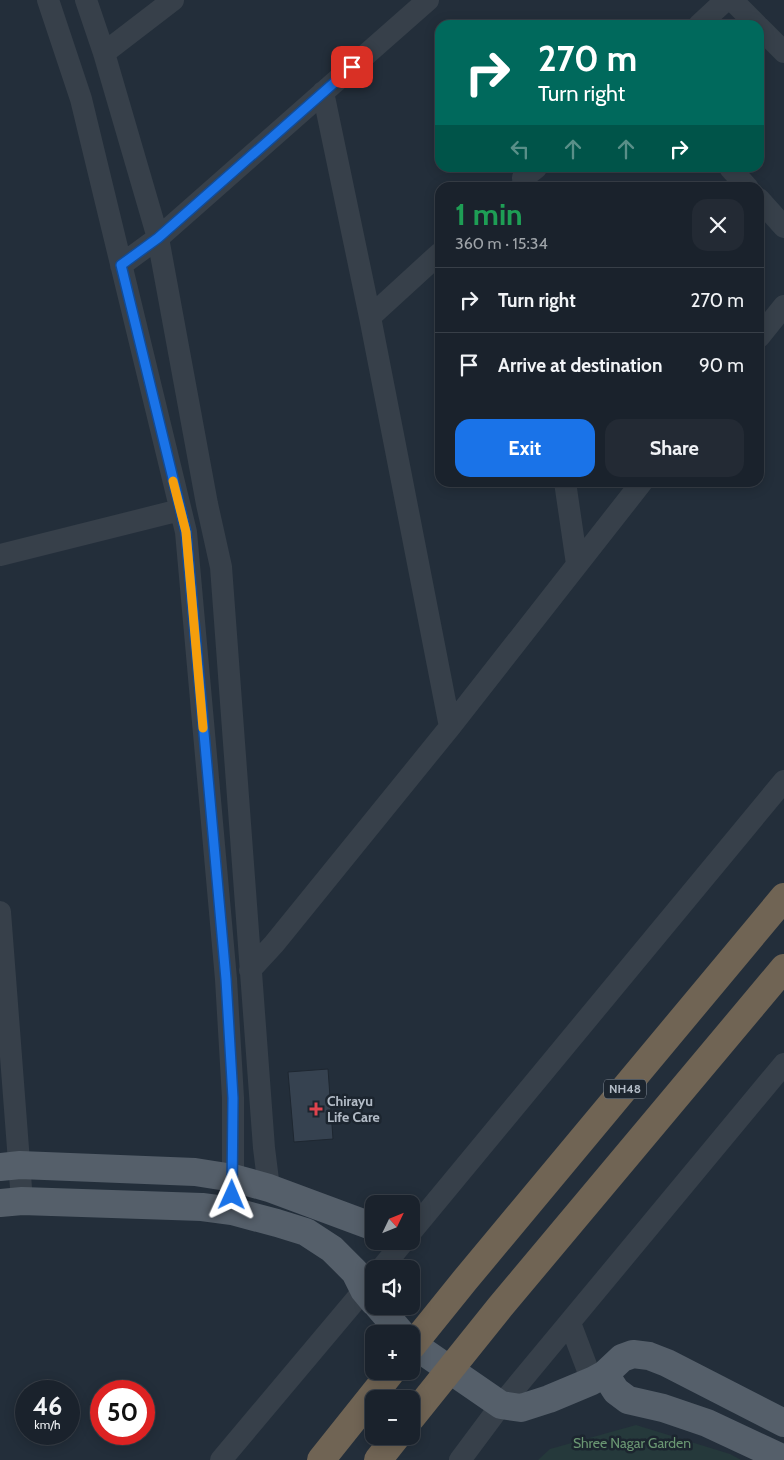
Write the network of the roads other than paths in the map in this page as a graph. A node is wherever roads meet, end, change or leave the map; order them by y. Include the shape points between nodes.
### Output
1 (48, 0) edge
2 (86, 0) edge
3 (173, 0) edge
4 (428, 0) edge
5 (726, 0) edge
6 (732, 0) edge
7 (704, 20) edge
8 (752, 20) edge
9 (764, 32) edge
10 (784, 52) edge
11 (104, 53) junction
12 (323, 92) junction
13 (734, 172) edge
14 (743, 182) edge
15 (764, 205) edge
16 (784, 227) edge
17 (158, 238) junction
18 (435, 258) edge
19 (121, 265) junction
20 (784, 306) edge
21 (370, 317) junction
22 (764, 331) edge
23 (566, 487) edge
24 (638, 487) edge
25 (180, 510) junction
26 (0, 555) edge
27 (577, 564) junction
28 (450, 727) junction
29 (784, 781) edge
30 (784, 897) edge
31 (1, 927) edge
32 (784, 968) edge
33 (250, 970) junction
34 (784, 1064) edge
35 (10, 1166) edge
36 (233, 1178) junction
37 (269, 1188) junction
38 (11, 1202) edge
39 (232, 1211) junction
40 (268, 1220) junction
41 (420, 1221) edge
42 (365, 1225) edge
43 (397, 1250) edge
44 (388, 1260) edge
45 (365, 1285) edge
46 (365, 1302) edge
47 (570, 1323) junction
48 (420, 1336) edge
49 (420, 1349) edge
50 (598, 1377) junction
51 (385, 1380) edge
52 (501, 1405) junction
53 (420, 1407) edge
54 (784, 1423) edge
55 (390, 1445) edge
56 (784, 1458) edge
57 (379, 1459) edge
58 (221, 1460) edge
59 (321, 1460) edge
60 (460, 1460) edge

1 - 19 street via 81,99
2 - 11 street
3 - 11 street
4 - 12 street
5 - 7 street
6 - 8 street
9 - 10 street
11 - 17 street
12 - 17 street
12 - 21 street
13 - 14 street
15 - 16 street
17 - 19 street
17 - 33 street via 221,567
18 - 21 street
19 - 25 street
20 - 22 street
21 - 28 street
23 - 27 street
24 - 27 street
25 - 26 street
25 - 36 street via 186,542 226,979 233,1098
27 - 28 street
28 - 33 street
29 - 41 street
30 - 48 highway, NH48
31 - 35 street
32 - 53 highway
33 - 37 street
34 - 47 street
35 - 36 main road via 195,1172
35 - 38 street
36 - 37 main road
36 - 39 main road
37 - 40 main road
37 - 42 main road
38 - 39 main road via 202,1207
39 - 40 main road
40 - 45 main road via 306,1232 332,1249
43 - 44 street
46 - 58 street
47 - 50 street
47 - 52 street
49 - 52 main road
50 - 52 main road via 521,1408
50 - 54 main road via 622,1358 633,1354 649,1356 667,1362
50 - 56 main road via 628,1400 707,1423
51 - 59 highway
52 - 60 street
55 - 57 highway

